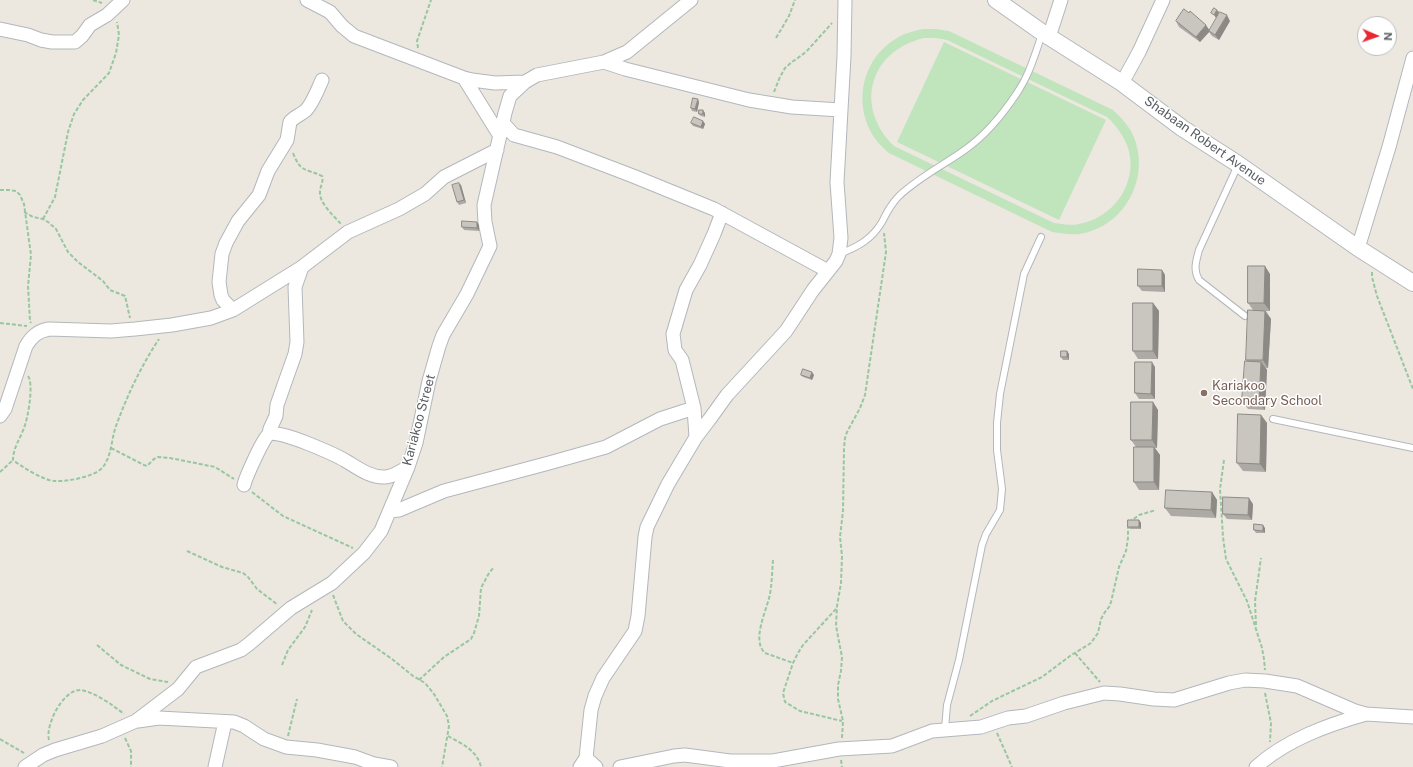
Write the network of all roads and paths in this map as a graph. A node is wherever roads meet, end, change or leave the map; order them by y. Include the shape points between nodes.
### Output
1 (307, 0) edge
2 (432, 0) edge
3 (691, 0) edge
4 (795, 0) edge
5 (845, 0) edge
6 (996, 0) edge
7 (1062, 0) edge
8 (1163, 0) edge
9 (119, 4) edge
10 (844, 14) junction
11 (0, 29) edge
12 (1046, 35) junction
13 (776, 38) dead end
14 (1413, 58) edge
15 (604, 62) junction
16 (430, 65) junction
17 (464, 78) junction
18 (322, 80) dead end
19 (525, 82) junction
20 (1122, 83) junction
21 (769, 103) junction
22 (841, 110) junction
23 (502, 129) junction
24 (288, 137) junction
25 (497, 150) junction
26 (1238, 164) junction
27 (0, 190) edge
28 (24, 212) junction
29 (722, 213) junction
30 (43, 219) junction
31 (882, 221) junction
32 (348, 232) junction
33 (1041, 237) dead end
34 (1358, 248) junction
35 (839, 254) junction
36 (1372, 257) junction
37 (302, 268) junction
38 (828, 271) junction
39 (1413, 283) edge
40 (233, 310) junction
41 (1245, 316) dead end
42 (0, 324) edge
43 (172, 325) junction
44 (135, 330) junction
45 (21, 364) junction
46 (1413, 389) edge
47 (694, 408) junction
48 (0, 416) edge
49 (1273, 419) dead end
50 (269, 434) junction
51 (696, 437) junction
52 (1413, 448) edge
53 (13, 460) junction
54 (1224, 460) dead end
55 (408, 467) junction
56 (0, 472) edge
57 (244, 485) dead end
58 (1156, 510) dead end
59 (390, 511) junction
60 (188, 551) dead end
61 (1261, 558) dead end
62 (773, 560) dead end
63 (494, 567) dead end
64 (330, 585) junction
65 (313, 607) dead end
66 (837, 608) junction
67 (286, 612) junction
68 (1256, 628) junction
69 (97, 645) dead end
70 (1075, 653) junction
71 (793, 663) junction
72 (282, 665) dead end
73 (419, 680) junction
74 (1265, 681) junction
75 (180, 686) junction
76 (1110, 693) junction
77 (297, 699) dead end
78 (1366, 714) junction
79 (1413, 717) edge
80 (842, 721) junction
81 (225, 722) junction
82 (992, 723) junction
83 (131, 724) junction
84 (949, 729) junction
85 (448, 736) junction
86 (0, 739) edge
87 (286, 747) junction
88 (841, 749) junction
89 (52, 752) junction
90 (1271, 755) junction
91 (38, 758) junction
92 (583, 762) edge
93 (25, 767) edge
94 (131, 767) edge
95 (215, 767) edge
96 (391, 767) edge
97 (442, 767) edge
98 (481, 767) edge
99 (596, 767) edge
100 (620, 767) edge
101 (1012, 767) edge
102 (1256, 767) edge

1 - 16 street via 330,12 354,36
2 - 16 path via 417,41 422,58
3 - 15 street, Kariakoo Street via 627,52
4 - 13 path
5 - 10 street
6 - 12 street, Shabaan Robert Avenue
7 - 12 street
8 - 20 street
9 - 11 street via 90,25 75,42 52,42
9 - 30 path via 116,53 109,73 83,100 74,114 55,197
10 - 21 path via 828,27 806,52 785,68
10 - 22 street
12 - 20 street, Shabaan Robert Avenue
12 - 31 lane via 1026,78 1004,113 966,149 900,196
14 - 34 street
15 - 19 street, Kariakoo Street via 546,72
15 - 21 street
16 - 17 street
17 - 19 street via 495,83
17 - 23 street
18 - 24 street via 306,110 290,122
19 - 23 street, Kariakoo Street via 510,96
20 - 26 street, Shabaan Robert Avenue via 1182,128
21 - 22 street
22 - 35 street via 837,182 841,238
23 - 25 street, Kariakoo Street
23 - 29 street via 633,176
24 - 32 path via 298,166 322,176 322,200
24 - 40 street via 268,171 259,195 238,222 222,254 219,282 221,295
25 - 32 street via 444,177 425,194 405,206
25 - 55 street, Kariakoo Street via 484,205 490,246 467,294 443,335
26 - 34 street, Shabaan Robert Avenue
26 - 41 lane via 1199,250 1195,274 1199,280
27 - 28 path via 16,191 24,204
28 - 30 path
28 - 42 path via 31,255 28,286 30,321 34,327
29 - 38 street
29 - 47 street via 700,265 686,290 673,334 675,350 682,360
30 - 44 path via 56,229 68,252 78,262 103,281 110,290 125,296
31 - 35 lane via 869,239
31 - 66 path via 886,252 865,395 844,438 841,583
32 - 37 street
33 - 84 lane via 1024,274 1000,394 997,450 1002,489 1000,510 982,545 959,660 947,705
34 - 36 street, Shabaan Robert Avenue
35 - 38 street
36 - 39 street, Shabaan Robert Avenue
36 - 46 path via 1372,277 1377,296
37 - 40 street
37 - 50 street via 295,287 295,354
38 - 51 street via 786,331 726,395
40 - 43 street via 211,318
43 - 44 street
43 - 53 path via 148,355 123,406 107,460 97,473 88,477 53,481
44 - 45 street via 42,330 31,337
45 - 48 street via 5,409
45 - 53 path via 31,384 27,418 13,453
47 - 51 street
47 - 59 street via 660,419 606,447 444,491 405,508
49 - 52 lane
50 - 55 street via 286,434 341,458 370,475 387,477
50 - 57 street via 260,446
51 - 92 street via 668,484 647,527 635,631 603,678 595,696 590,710
53 - 56 path
54 - 68 path via 1220,489 1226,559 1247,600
55 - 59 street, Kariakoo Street
58 - 70 path via 1131,520 1126,551 1119,567 1109,607 1101,618 1094,640
59 - 64 street, Kariakoo Street via 376,539 352,566
60 - 67 path via 222,567 243,573 257,589
61 - 68 path via 1255,601
62 - 71 path via 770,594 760,628 760,645 765,653
63 - 73 path via 481,588 479,616 471,639 444,657
64 - 67 street, Kariakoo Street
64 - 73 path via 343,621 356,634
65 - 72 path via 305,627 288,650
66 - 71 path via 803,645
66 - 80 path via 836,626 842,657 838,699
67 - 75 street, Kariakoo Street via 241,650 196,667
68 - 74 path via 1264,659
69 - 75 path via 121,664 150,678
70 - 76 path
70 - 84 path via 1042,677 992,701
71 - 80 path via 783,693 785,702 800,711
73 - 85 path via 434,694 447,716
74 - 76 street via 1238,681 1169,700
74 - 78 street via 1304,688
74 - 90 path via 1271,723
75 - 83 street, Kariakoo Street
76 - 82 street
77 - 87 path
78 - 79 street
78 - 90 street via 1334,723
80 - 88 path
81 - 83 street via 159,718
81 - 87 street via 244,726 264,739
81 - 95 street
82 - 84 street via 981,727
82 - 101 path
83 - 89 street, Kariakoo Street
83 - 89 path via 116,707 80,690 58,707 49,728
83 - 94 path via 127,746 131,751
84 - 88 street via 932,731 892,746
85 - 97 path
85 - 98 path via 472,750
86 - 91 path via 19,751
87 - 96 street via 355,757
88 - 100 street via 773,761 730,761 685,755
89 - 91 street, Kariakoo Street
90 - 102 street
91 - 93 street, Kariakoo Street
92 - 99 street

